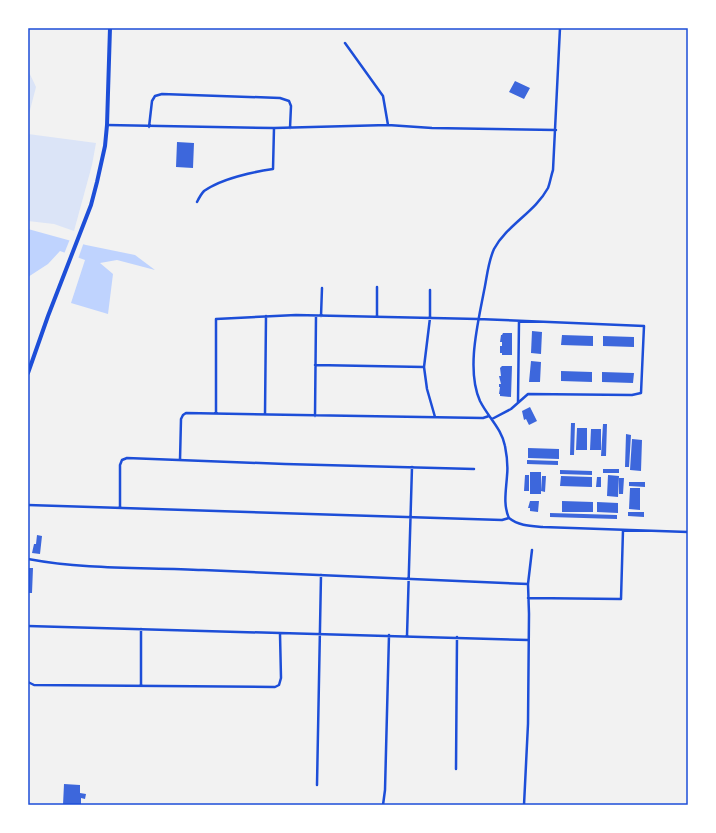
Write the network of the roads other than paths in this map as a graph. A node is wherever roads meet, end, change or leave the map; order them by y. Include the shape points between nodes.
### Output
1 (110, 28) edge
2 (560, 28) edge
3 (345, 43) dead end
4 (107, 125) junction
5 (388, 125) junction
6 (149, 127) junction
7 (274, 128) junction
8 (290, 128) junction
9 (556, 130) junction
10 (197, 202) dead end
11 (377, 287) dead end
12 (322, 288) dead end
13 (430, 290) dead end
14 (266, 316) junction
15 (316, 316) junction
16 (321, 316) junction
17 (377, 317) junction
18 (430, 318) junction
19 (478, 319) junction
20 (519, 321) junction
21 (315, 365) junction
22 (424, 367) junction
23 (28, 373) edge
24 (518, 402) junction
25 (216, 413) junction
26 (265, 414) junction
27 (315, 416) junction
28 (489, 416) junction
29 (435, 417) junction
30 (492, 419) junction
31 (180, 460) junction
32 (412, 467) junction
33 (474, 469) dead end
34 (28, 504) edge
35 (120, 508) junction
36 (410, 517) junction
37 (509, 518) junction
38 (623, 530) junction
39 (688, 532) edge
40 (532, 550) dead end
41 (28, 559) edge
42 (321, 575) junction
43 (409, 579) junction
44 (528, 584) junction
45 (528, 598) junction
46 (28, 626) edge
47 (141, 629) junction
48 (280, 634) junction
49 (320, 634) junction
50 (389, 635) junction
51 (407, 636) junction
52 (458, 637) junction
53 (528, 640) junction
54 (28, 682) edge
55 (141, 685) junction
56 (456, 769) dead end
57 (318, 785) dead end
58 (383, 805) edge
59 (524, 805) edge

1 - 4 main road
2 - 9 street
3 - 5 street via 383,96
4 - 6 street
4 - 23 main road via 98,182 91,205
5 - 8 street
5 - 9 street
6 - 7 street
6 - 8 street via 152,101 155,96 162,94 289,101 292,106
7 - 8 street
7 - 10 street via 273,169 253,172 216,185 202,192
9 - 19 street via 553,170 548,187 540,199 501,238 493,251
11 - 17 street
12 - 16 street
13 - 18 street
14 - 15 street
14 - 25 street via 216,319
14 - 26 street
15 - 16 street
15 - 21 street
16 - 17 street
17 - 18 street
18 - 19 street
18 - 22 street
19 - 20 street
19 - 28 street via 474,381 480,401
20 - 24 street
20 - 24 street via 644,326 641,393 528,394
21 - 22 street
21 - 27 street
22 - 29 street via 426,389
24 - 30 street via 511,409
25 - 26 street
25 - 31 street via 183,414 180,419
26 - 27 street
27 - 29 street
28 - 29 street
28 - 30 street
30 - 37 street via 506,447 505,496
31 - 32 street
31 - 35 street via 122,460
32 - 33 street
32 - 36 street
34 - 35 street
35 - 36 street
36 - 37 street via 502,520
36 - 43 street
37 - 38 street via 523,525
38 - 39 street
38 - 45 street via 621,599
40 - 44 street
41 - 42 street via 79,567
42 - 43 street
42 - 49 street
43 - 44 street
43 - 51 street
44 - 45 street
45 - 53 street
46 - 47 street
47 - 48 street
47 - 55 street
48 - 49 street
48 - 55 street via 281,678 275,687
49 - 50 street
49 - 57 street
50 - 51 street
50 - 58 street
51 - 52 street
52 - 53 street
52 - 56 street
53 - 59 street via 528,724
54 - 55 street

